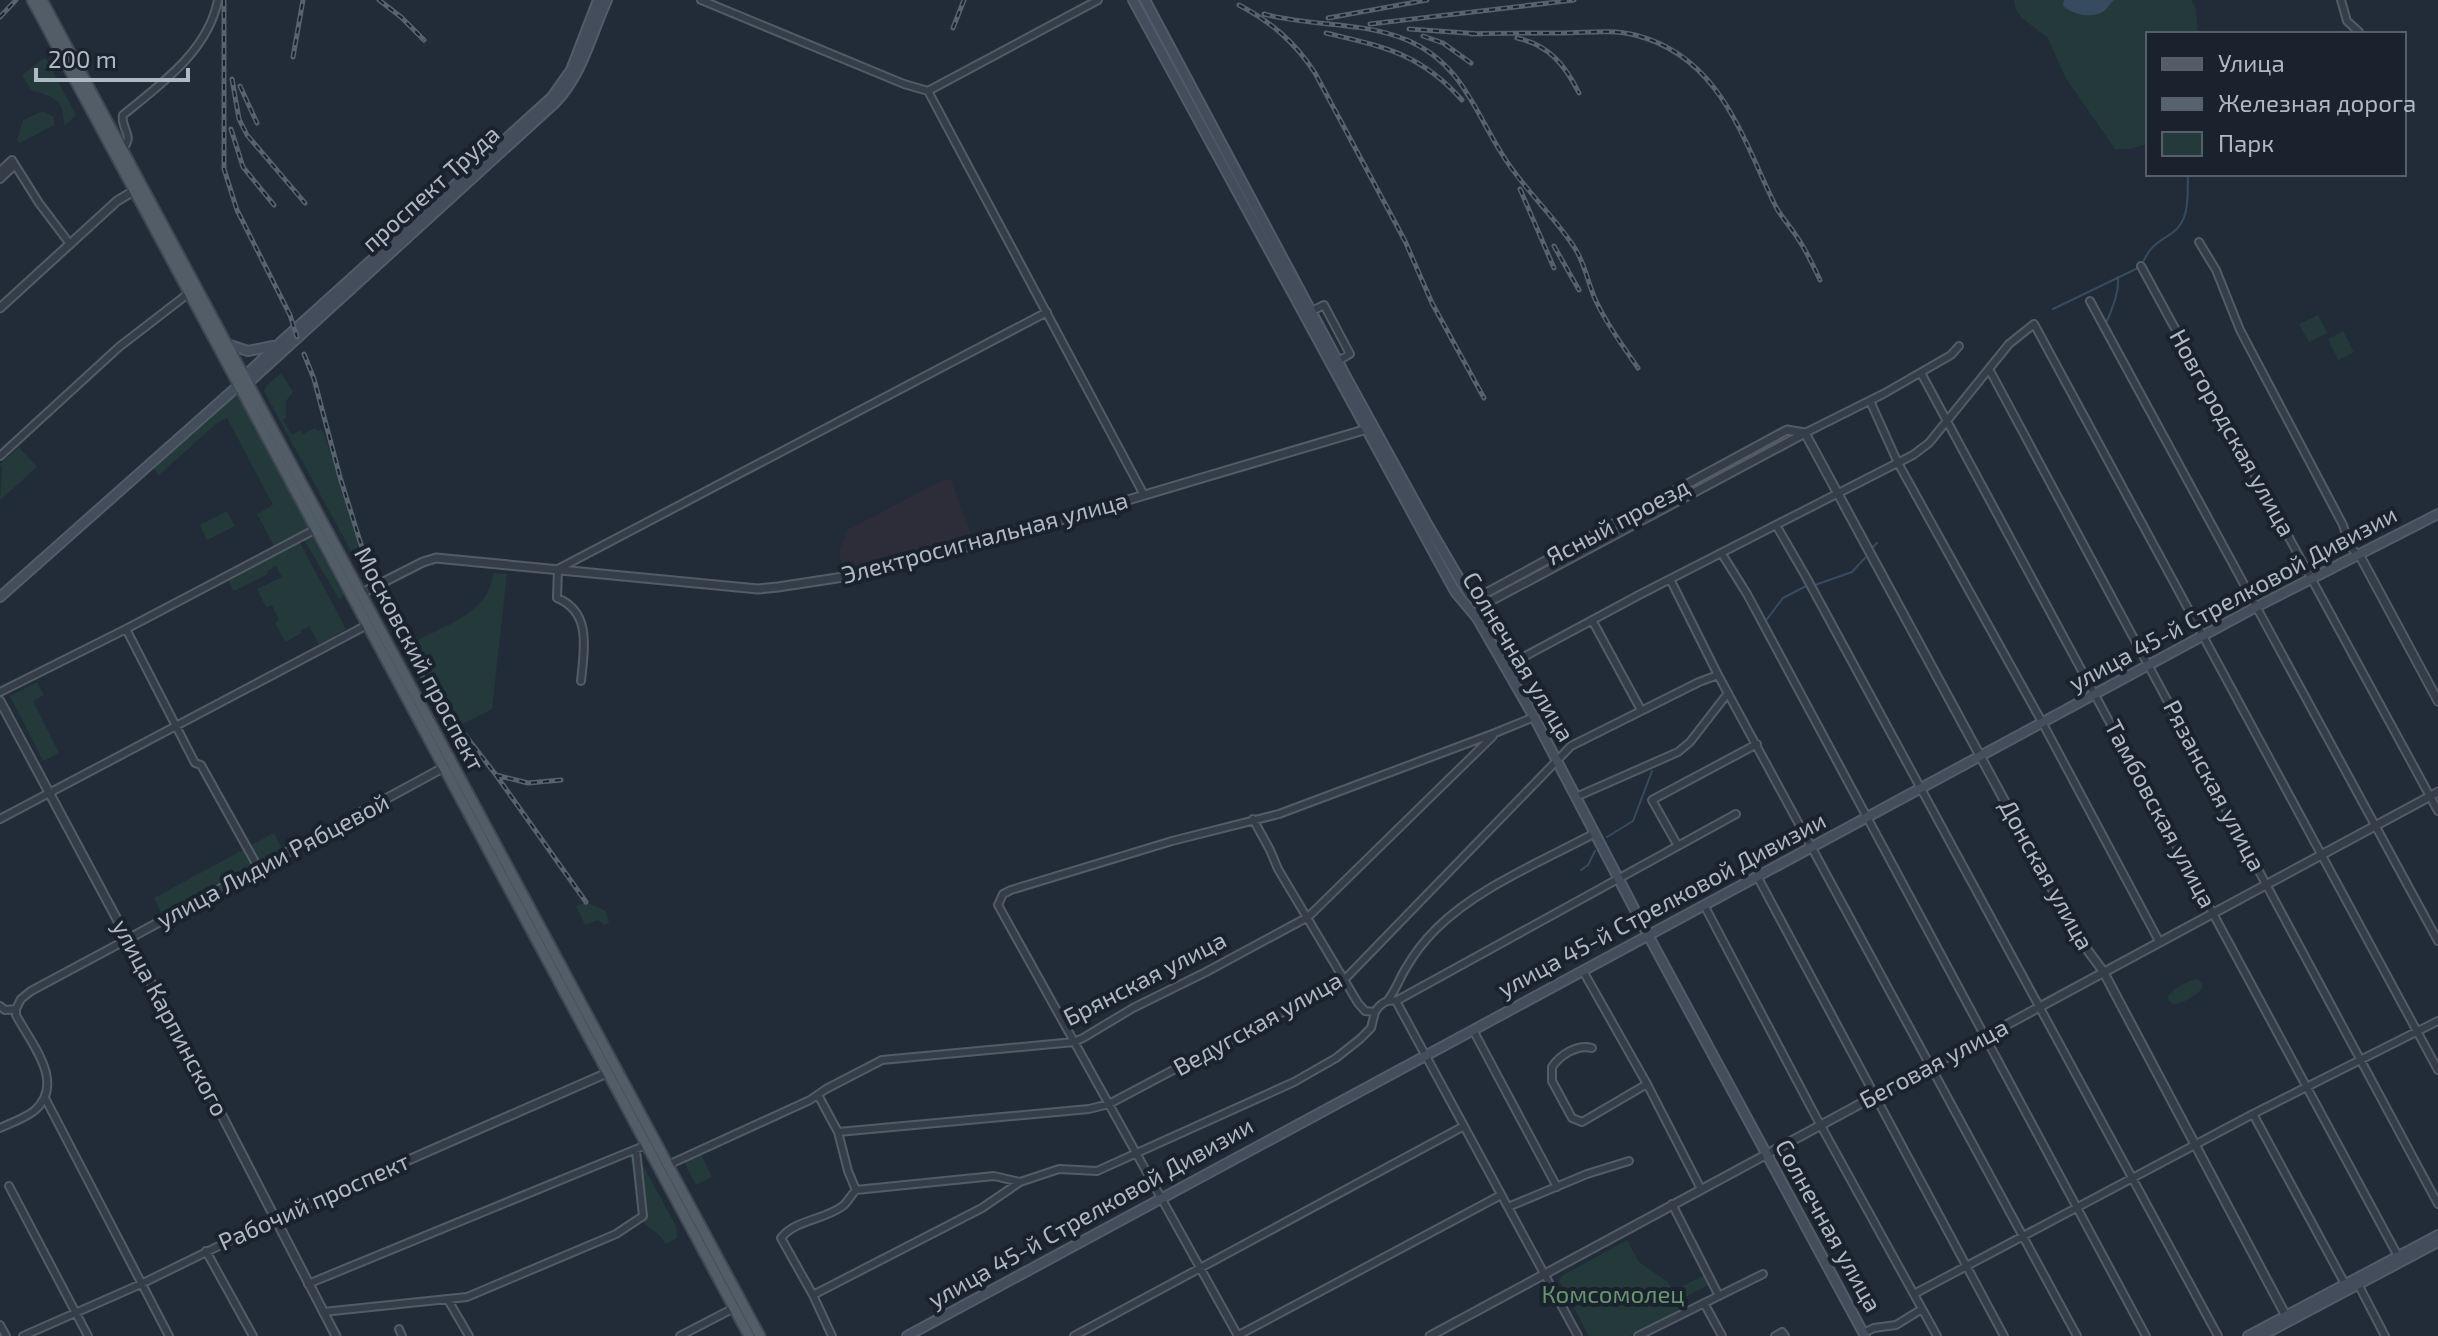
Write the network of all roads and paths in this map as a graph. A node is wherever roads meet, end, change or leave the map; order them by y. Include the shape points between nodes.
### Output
1 (218, 0) edge
2 (598, 0) edge
3 (607, 0) edge
4 (701, 0) edge
5 (1098, 0) edge
6 (1133, 0) edge
7 (1145, 0) edge
8 (2341, 0) edge
9 (38, 2) edge
10 (2359, 32) dead end
11 (928, 91) junction
12 (507, 142) junction
13 (122, 149) junction
14 (13, 163) junction
15 (0, 171) edge
16 (0, 179) edge
17 (138, 189) junction
18 (2199, 242) dead end
19 (70, 244) junction
20 (2141, 266) dead end
21 (189, 293) junction
22 (2090, 301) dead end
23 (0, 308) edge
24 (1312, 311) junction
25 (1047, 312) junction
26 (281, 342) junction
27 (227, 344) junction
28 (1959, 346) dead end
29 (1338, 361) junction
30 (1989, 369) junction
31 (1921, 373) junction
32 (244, 382) junction
33 (1870, 401) junction
34 (1947, 420) junction
35 (1370, 427) junction
36 (1805, 433) junction
37 (1763, 444) junction
38 (0, 456) edge
39 (1754, 461) junction
40 (1898, 463) junction
41 (1837, 493) junction
42 (1144, 495) junction
43 (2438, 514) edge
44 (1776, 525) junction
45 (316, 529) junction
46 (1722, 554) junction
47 (2360, 556) junction
48 (558, 569) junction
49 (1670, 579) junction
50 (2311, 579) junction
51 (1463, 585) junction
52 (362, 593) junction
53 (0, 597) edge
54 (1490, 602) junction
55 (2256, 607) junction
56 (1477, 618) junction
57 (1592, 620) junction
58 (367, 625) junction
59 (126, 629) junction
60 (2203, 635) junction
61 (2149, 664) junction
62 (1505, 667) junction
63 (1718, 675) junction
64 (581, 681) dead end
65 (0, 692) edge
66 (1728, 693) junction
67 (2096, 693) junction
68 (0, 701) edge
69 (2438, 701) edge
70 (1641, 710) junction
71 (1534, 717) junction
72 (2042, 722) junction
73 (176, 727) junction
74 (1495, 733) junction
75 (1757, 744) junction
76 (1980, 756) junction
77 (1557, 761) junction
78 (448, 766) junction
79 (1920, 788) junction
80 (50, 793) junction
81 (2434, 794) edge
82 (1576, 797) junction
83 (2438, 811) edge
84 (1736, 814) dead end
85 (1866, 817) junction
86 (0, 819) edge
87 (1253, 819) junction
88 (2375, 826) junction
89 (1595, 833) junction
90 (1678, 846) junction
91 (1813, 846) junction
92 (2321, 854) junction
93 (259, 869) junction
94 (1757, 876) junction
95 (1619, 878) junction
96 (2267, 884) junction
97 (1704, 905) junction
98 (2213, 912) junction
99 (1308, 917) junction
100 (1648, 935) junction
101 (128, 939) junction
102 (2159, 941) junction
103 (2438, 941) edge
104 (1583, 971) junction
105 (2103, 971) junction
106 (1345, 979) junction
107 (1388, 1000) junction
108 (1396, 1001) junction
109 (0, 1006) edge
110 (2039, 1007) junction
111 (16, 1009) junction
112 (1375, 1012) junction
113 (2438, 1021) edge
114 (1473, 1030) junction
115 (2418, 1032) junction
116 (1984, 1036) junction
117 (1074, 1042) junction
118 (1592, 1048) dead end
119 (1426, 1055) junction
120 (2362, 1060) junction
121 (1930, 1065) junction
122 (2438, 1070) edge
123 (607, 1073) junction
124 (1647, 1084) junction
125 (2306, 1087) junction
126 (818, 1095) junction
127 (1874, 1096) junction
128 (45, 1098) junction
129 (1109, 1104) junction
130 (2253, 1114) junction
131 (1821, 1125) junction
132 (1464, 1126) junction
133 (0, 1128) edge
134 (838, 1132) junction
135 (2196, 1144) junction
136 (646, 1145) junction
137 (636, 1150) junction
138 (1135, 1153) junction
139 (1766, 1155) junction
140 (1629, 1161) dead end
141 (664, 1167) junction
142 (2132, 1178) junction
143 (1020, 1182) junction
144 (9, 1186) dead end
145 (1557, 1187) junction
146 (1701, 1189) junction
147 (856, 1190) junction
148 (1501, 1195) junction
149 (1162, 1200) junction
150 (1672, 1204) junction
151 (2438, 1204) edge
152 (1508, 1207) junction
153 (2077, 1207) junction
154 (274, 1219) junction
155 (2438, 1235) edge
156 (2023, 1236) junction
157 (2438, 1242) edge
158 (206, 1251) junction
159 (2398, 1256) junction
160 (1201, 1266) junction
161 (1967, 1266) junction
162 (1544, 1274) junction
163 (1763, 1274) dead end
164 (141, 1284) junction
165 (308, 1284) junction
166 (2345, 1284) junction
167 (2358, 1284) junction
168 (1914, 1294) junction
169 (813, 1295) junction
170 (1719, 1296) junction
171 (448, 1300) junction
172 (1704, 1303) junction
173 (734, 1308) junction
174 (1922, 1309) junction
175 (75, 1312) junction
176 (323, 1312) junction
177 (2288, 1318) junction
178 (0, 1325) edge
179 (1649, 1334) edge
180 (1864, 1334) edge
181 (6, 1336) edge
182 (23, 1336) edge
183 (88, 1336) edge
184 (169, 1336) edge
185 (253, 1336) edge
186 (336, 1336) edge
187 (469, 1336) edge
188 (680, 1336) edge
189 (749, 1336) edge
190 (760, 1336) edge
191 (832, 1336) edge
192 (907, 1336) edge
193 (1074, 1336) edge
194 (1238, 1336) edge
195 (1430, 1336) edge
196 (1578, 1336) edge
197 (1638, 1336) edge
198 (1722, 1336) edge
199 (1775, 1336) edge
200 (1785, 1336) edge
201 (1937, 1336) edge
202 (2004, 1336) edge
203 (2077, 1336) edge
204 (2146, 1336) edge
205 (2218, 1336) edge
206 (2248, 1336) edge
207 (2261, 1336) edge
208 (2385, 1336) edge

1 - 13 street via 191,55 123,115 129,141
2 - 12 main road, проспект Труда via 560,88
3 - 12 main road, проспект Труда via 565,92
4 - 11 street
5 - 11 street
6 - 35 main road, Солнечная улица
7 - 24 main road, Солнечная улица
8 - 10 street via 2347,21
9 - 13 main road, Московский проспект
9 - 17 main road, Московский проспект
11 - 25 street
12 - 26 main road, проспект Труда
12 - 32 main road, проспект Труда
13 - 17 main road, Московский проспект
14 - 15 street
14 - 16 street
14 - 19 street
17 - 19 street
17 - 21 main road, Московский проспект
17 - 27 main road, Московский проспект
18 - 47 street via 2349,545
19 - 23 street
20 - 50 street, Новгородская улица
21 - 32 main road, Московский проспект
21 - 38 street via 119,347
22 - 55 street
24 - 29 main road, Солнечная улица
24 - 29 street via 1324,305 1350,354
25 - 42 street
25 - 48 street
26 - 27 main road via 248,351
26 - 32 main road, проспект Труда
27 - 32 main road, Московский проспект
28 - 31 street, Ясный проезд
29 - 35 main road, Солнечная улица
30 - 34 street
30 - 60 street via 2015,337 2034,324
30 - 61 street, Рязанская улица
31 - 33 street, Ясный проезд
31 - 34 street, Тамбовская улица
32 - 45 main road, Московский проспект
32 - 52 main road, Московский проспект
32 - 53 main road, проспект Труда
33 - 36 street, Ясный проезд
33 - 40 street
34 - 40 street via 1929,443
34 - 67 street, Тамбовская улица
35 - 42 street, Электросигнальная улица
35 - 51 main road, Солнечная улица
35 - 56 main road, Солнечная улица via 1456,593
36 - 37 street, Ясный проезд via 1787,430
36 - 39 street, Ясный проезд
36 - 41 street, Донская улица
37 - 39 street
37 - 51 street, Ясный проезд via 1488,592 1475,593
39 - 54 street, Ясный проезд
40 - 41 street
40 - 72 street
41 - 44 street
41 - 76 street, Донская улица
42 - 48 street, Электросигнальная улица via 876,572 778,587
43 - 47 main road, улица 45-й Стрелковой Дивизии
44 - 46 street
44 - 79 street
45 - 58 main road, Московский проспект
45 - 59 street
46 - 49 street
46 - 85 street
47 - 50 main road, улица 45-й Стрелковой Дивизии
47 - 69 street
48 - 52 street, Электросигнальная улица via 436,558
48 - 64 street via 557,598 582,620
49 - 57 street
49 - 63 street
50 - 55 main road, улица 45-й Стрелковой Дивизии
50 - 81 street, Новгородская улица
51 - 54 street via 1472,599
52 - 78 main road, Московский проспект
54 - 56 street, Ясный проезд via 1480,607
55 - 60 main road, улица 45-й Стрелковой Дивизии
55 - 88 street
56 - 62 main road, Солнечная улица
57 - 62 street
57 - 70 street
58 - 73 street
58 - 78 main road, Московский проспект
59 - 65 street
59 - 73 street
60 - 61 main road, улица 45-й Стрелковой Дивизии
60 - 92 street
61 - 67 main road, улица 45-й Стрелковой Дивизии
61 - 96 street, Рязанская улица
62 - 71 main road, Солнечная улица
63 - 66 street
63 - 70 street, Ведугская улица
66 - 75 street
66 - 82 street via 1678,752
67 - 72 main road, улица 45-й Стрелковой Дивизии
67 - 98 street, Тамбовская улица
68 - 80 street, улица Карпинского
70 - 77 street, Ведугская улица via 1578,741
71 - 74 street
71 - 77 main road, Солнечная улица
72 - 76 main road, улица 45-й Стрелковой Дивизии
72 - 102 street
73 - 80 street
73 - 93 street
74 - 87 street
74 - 99 street, Брянская улица
75 - 90 street via 1652,800
75 - 91 street
76 - 79 main road, улица 45-й Стрелковой Дивизии
76 - 105 street, Донская улица via 2080,940
77 - 82 main road, Солнечная улица
77 - 106 street, Ведугская улица
78 - 93 street, улица Лидии Рябцевой
78 - 123 main road, Московский проспект
78 - 141 main road, Московский проспект
79 - 85 main road, улица 45-й Стрелковой Дивизии
79 - 110 street
80 - 86 street
80 - 101 street, улица Карпинского
81 - 83 street, Новгородская улица
81 - 88 street, Беговая улица
82 - 89 main road, Солнечная улица
84 - 90 street
85 - 91 main road, улица 45-й Стрелковой Дивизии
85 - 116 street
87 - 99 street
87 - 117 street via 1011,890 999,899
88 - 92 street, Беговая улица
88 - 103 street
89 - 95 main road, Солнечная улица
89 - 107 street via 1485,892 1437,928
90 - 95 street
91 - 94 main road, улица 45-й Стрелковой Дивизии
91 - 121 street
92 - 96 street, Беговая улица
92 - 115 street
93 - 101 street, улица Лидии Рябцевой
94 - 97 main road, улица 45-й Стрелковой Дивизии
94 - 127 street
95 - 100 main road, Солнечная улица
95 - 108 street
96 - 98 street, Беговая улица
96 - 120 street, Рязанская улица
97 - 100 main road, улица 45-й Стрелковой Дивизии
97 - 131 street
98 - 102 street, Беговая улица
98 - 125 street, Тамбовская улица
99 - 106 street
99 - 117 street, Брянская улица
100 - 104 main road, улица 45-й Стрелковой Дивизии
100 - 139 main road, Солнечная улица
101 - 111 street, улица Лидии Рябцевой via 31,991
101 - 154 street, улица Карпинского
102 - 105 street, Беговая улица
104 - 114 main road, улица 45-й Стрелковой Дивизии
104 - 124 street
105 - 110 street, Беговая улица
105 - 135 street, Донская улица
106 - 112 street via 1365,1011
106 - 129 street, Ведугская улица
107 - 108 street
107 - 112 street
108 - 119 street
109 - 111 street
110 - 116 street, Беговая улица
110 - 142 street
111 - 128 street via 42,1061
112 - 138 street via 1371,1028 1336,1058
113 - 115 street
114 - 119 main road, улица 45-й Стрелковой Дивизии
114 - 145 street
115 - 120 street
115 - 122 street
116 - 121 street, Беговая улица
116 - 153 street
117 - 126 street, Брянская улица via 882,1060
117 - 129 street
118 - 124 street via 1579,1047 1552,1067 1552,1081 1576,1121
119 - 132 street
119 - 149 main road, улица 45-й Стрелковой Дивизии
120 - 125 street
120 - 151 street, Рязанская улица
121 - 127 street, Беговая улица
121 - 156 street
123 - 136 main road, Московский проспект
123 - 154 street, Рабочий проспект
124 - 146 street
125 - 130 street
125 - 159 street, Тамбовская улица
126 - 134 street
126 - 141 street, Брянская улица
127 - 131 street, Беговая улица
127 - 161 street
128 - 133 street via 35,1110
128 - 164 street
129 - 134 street, Ведугская улица
129 - 138 street
130 - 135 street
130 - 166 street
131 - 139 street, Беговая улица
131 - 168 street
132 - 148 street
132 - 160 street
134 - 147 street
135 - 142 street
135 - 177 street, Донская улица
136 - 137 street
136 - 141 main road, Московский проспект
137 - 165 street
137 - 171 street via 643,1216 638,1221 467,1297
138 - 143 street via 1097,1171 1059,1169
138 - 149 street
139 - 146 street, Беговая улица
139 - 180 main road, Солнечная улица
140 - 145 street
141 - 173 main road, Московский проспект
141 - 190 main road, Московский проспект
142 - 153 street
142 - 205 street
143 - 147 street via 994,1176
143 - 169 street via 982,1208
144 - 175 street
145 - 152 street
146 - 150 street, Беговая улица
147 - 169 street via 843,1206 781,1238
148 - 152 street
148 - 194 street
149 - 160 street
149 - 192 main road, улица 45-й Стрелковой Дивизии
150 - 162 street, Беговая улица
150 - 170 street
152 - 162 street
153 - 156 street
153 - 204 street
154 - 158 street, Рабочий проспект
154 - 165 street, улица Карпинского
155 - 159 main road
156 - 161 street
156 - 203 street
157 - 167 main road
158 - 164 street, Рабочий проспект
158 - 185 street
159 - 166 main road
160 - 193 street
160 - 194 street
161 - 168 street
161 - 202 street
162 - 195 street, Беговая улица
162 - 196 street
163 - 170 street
164 - 175 street, Рабочий проспект
164 - 184 street
165 - 176 street, улица Карпинского
166 - 177 main road
167 - 177 main road
167 - 208 street
168 - 174 street
169 - 191 street
170 - 172 street
171 - 176 street
171 - 187 street
172 - 179 street
172 - 198 street
173 - 188 street
173 - 189 main road, Московский проспект
174 - 180 street via 1896,1325
174 - 201 street
175 - 182 street, Рабочий проспект
175 - 183 street
176 - 186 street, улица Карпинского
177 - 206 main road
177 - 207 main road
178 - 181 street
179 - 197 street
199 - 200 street

